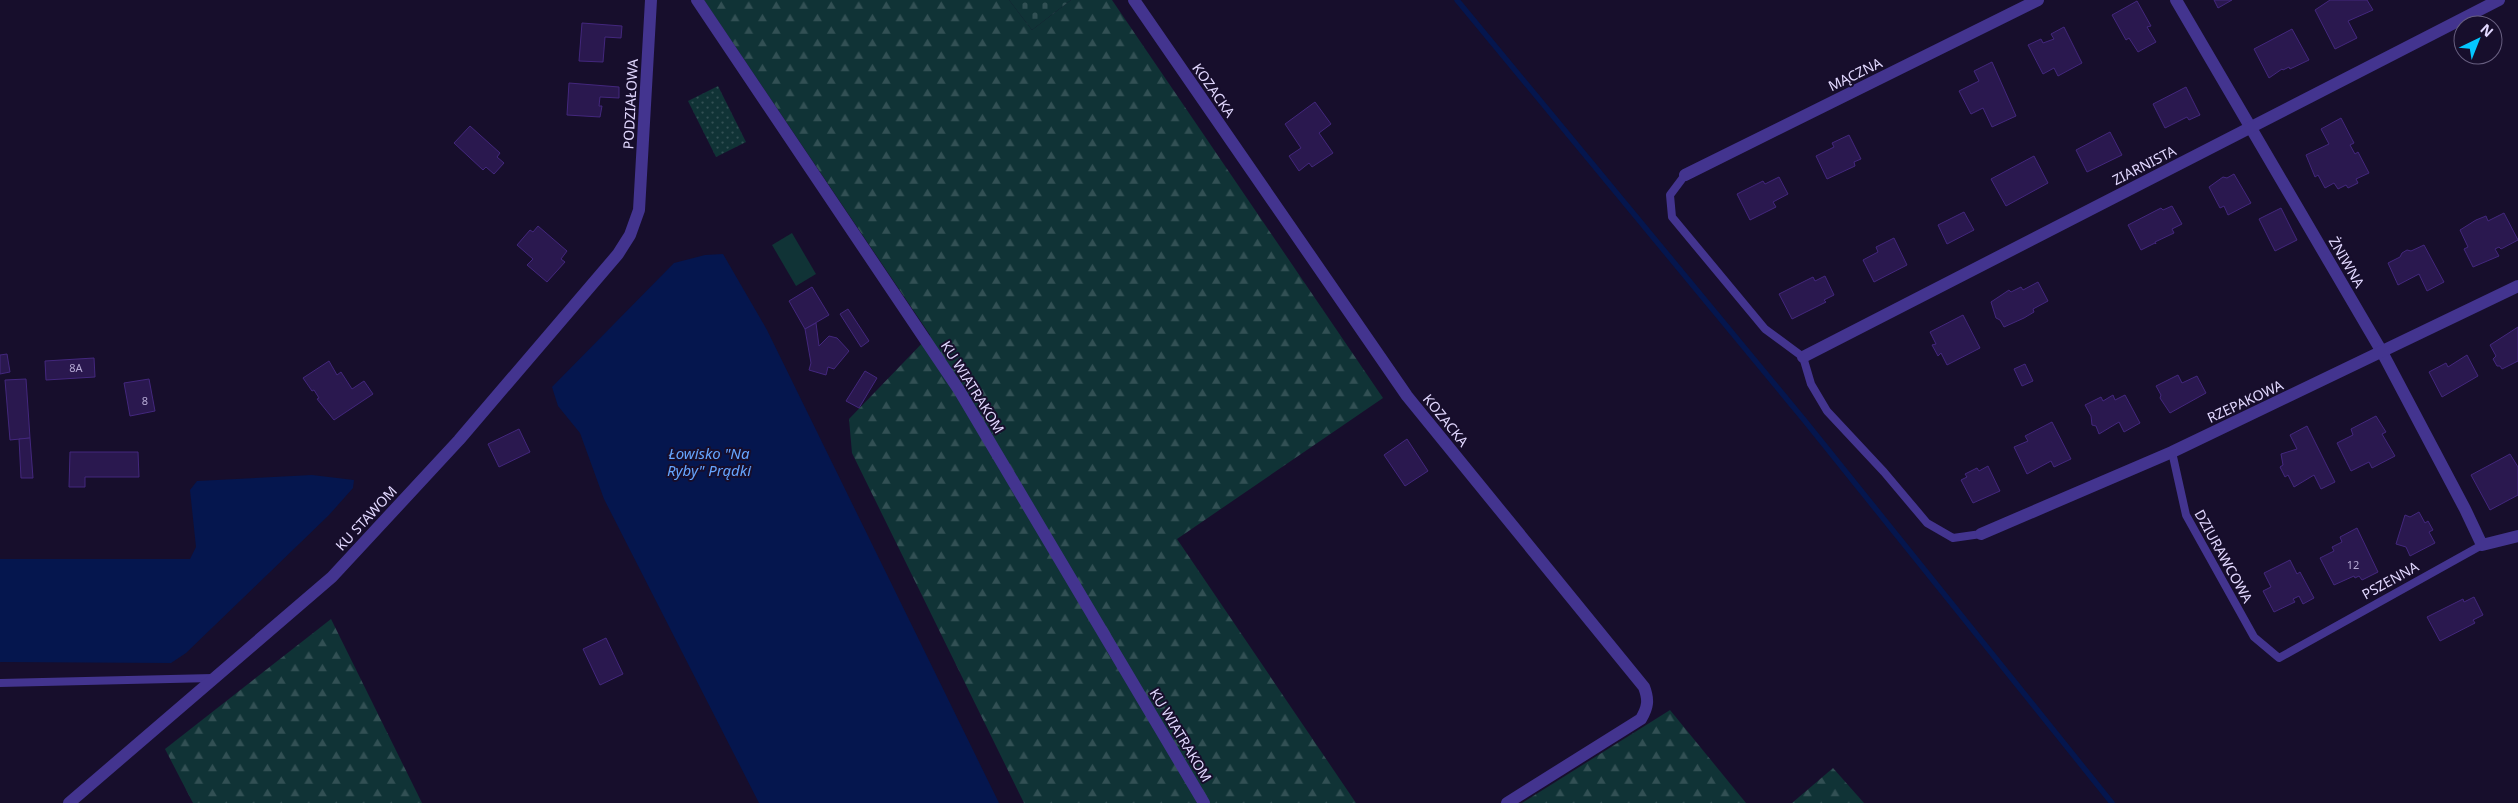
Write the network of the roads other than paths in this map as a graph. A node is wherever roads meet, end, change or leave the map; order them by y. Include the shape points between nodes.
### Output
1 (651, 0) edge
2 (697, 0) edge
3 (1134, 0) edge
4 (2038, 0) edge
5 (2176, 0) edge
6 (2499, 0) edge
7 (2251, 126) junction
8 (1685, 175) joint
9 (639, 210) joint
10 (2518, 286) edge
11 (2382, 352) junction
12 (1803, 357) junction
13 (2172, 452) junction
14 (1981, 534) joint
15 (2518, 536) edge
16 (2482, 545) junction
17 (2279, 658) joint
18 (215, 678) junction
19 (0, 684) edge
20 (69, 803) edge
21 (1204, 803) edge
22 (1507, 803) edge

1 - 9 street, PODZIAŁOWA
2 - 21 street, KU WIATRAKOM via 959,390
3 - 22 street, KOZACKA via 1407,396 1644,687 1648,706 1641,718
4 - 8 street, MĄCZNA
5 - 7 street, ŻNIWNA
6 - 7 street, ZIARNISTA
7 - 11 street, ŻNIWNA
7 - 12 street, ZIARNISTA
8 - 12 lane via 1670,195 1672,217 1765,329
9 - 18 street, KU STAWOM via 630,235 618,254 459,440 332,576
10 - 11 street, RZEPAKOWA
11 - 13 street, RZEPAKOWA
11 - 16 street, ŻNIWNA
12 - 14 lane via 1811,384 1827,411 1927,523 1954,538
13 - 14 street, RZEPAKOWA
13 - 17 lane, DZIURAWCOWA via 2186,515 2254,637
15 - 16 street, PSZENNA
16 - 17 lane, PSZENNA
18 - 19 lane
18 - 20 street, KU STAWOM

